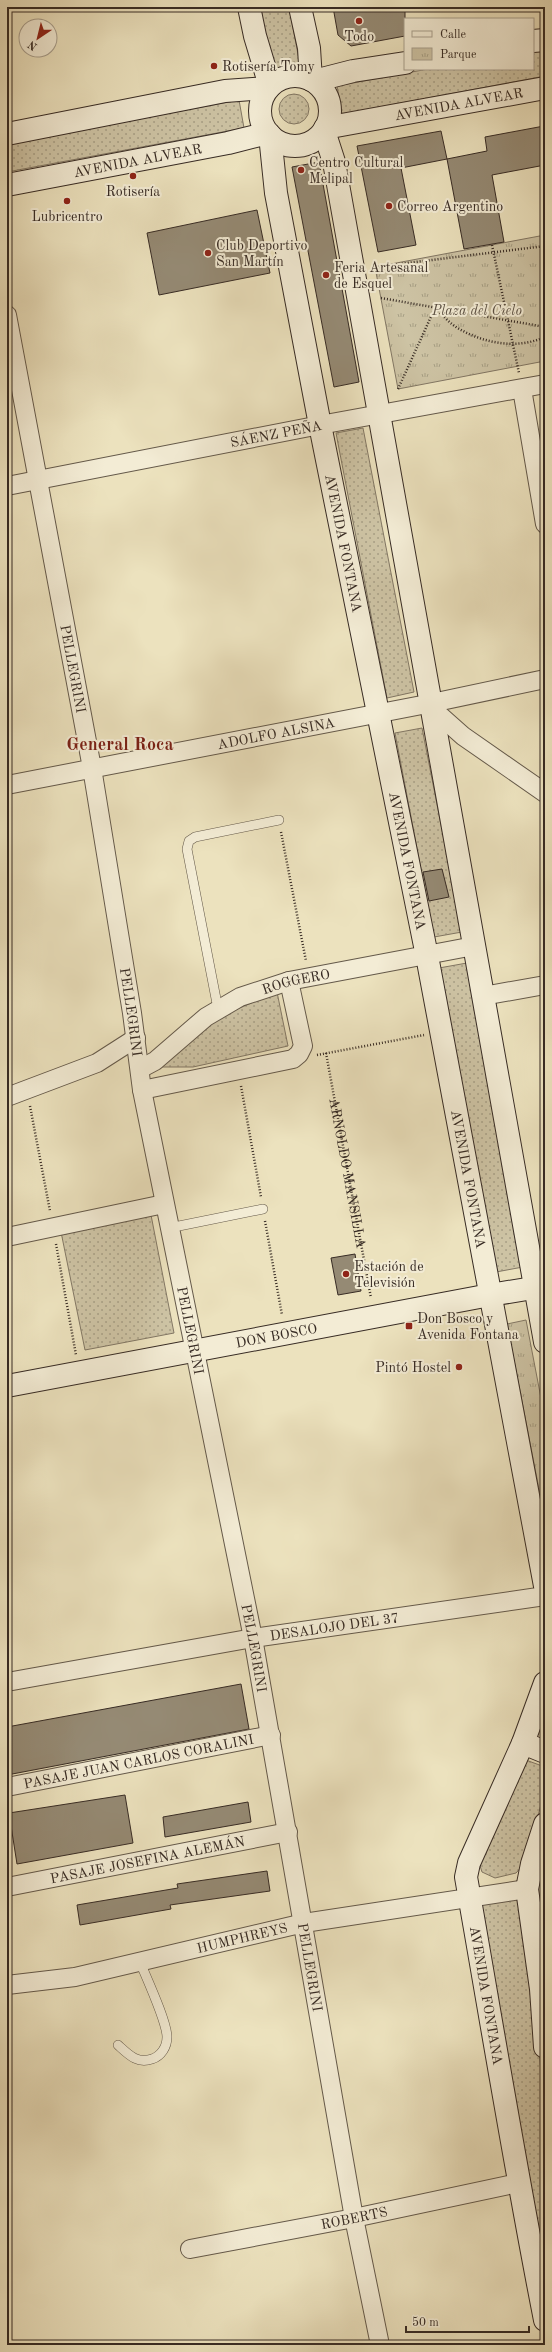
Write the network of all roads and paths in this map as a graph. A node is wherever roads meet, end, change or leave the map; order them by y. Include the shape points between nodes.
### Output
1 (249, 7) edge
2 (300, 7) edge
3 (545, 40) edge
4 (534, 42) edge
5 (404, 63) edge
6 (312, 80) junction
7 (269, 87) junction
8 (545, 88) edge
9 (324, 130) junction
10 (7, 134) edge
11 (269, 134) junction
12 (7, 185) edge
13 (492, 245) dead end
14 (545, 246) edge
15 (494, 253) junction
16 (375, 267) dead end
17 (381, 298) dead end
18 (435, 308) junction
19 (7, 315) edge
20 (508, 320) junction
21 (545, 327) edge
22 (545, 337) edge
23 (513, 345) junction
24 (545, 384) edge
25 (398, 389) dead end
26 (522, 389) junction
27 (377, 415) junction
28 (320, 425) junction
29 (38, 480) junction
30 (7, 486) edge
31 (545, 524) edge
32 (545, 679) edge
33 (427, 704) junction
34 (378, 713) junction
35 (92, 768) junction
36 (7, 785) edge
37 (545, 793) edge
38 (279, 820) joint
39 (474, 946) junction
40 (427, 956) junction
41 (309, 977) junction
42 (288, 981) junction
43 (545, 985) edge
44 (483, 996) junction
45 (218, 1009) junction
46 (441, 1032) junction
47 (136, 1038) junction
48 (326, 1053) junction
49 (296, 1057) junction
50 (140, 1069) junction
51 (142, 1090) junction
52 (7, 1097) edge
53 (164, 1204) junction
54 (263, 1209) dead end
55 (169, 1228) junction
56 (7, 1237) edge
57 (542, 1283) edge
58 (490, 1295) junction
59 (374, 1317) junction
60 (545, 1342) edge
61 (193, 1351) junction
62 (7, 1386) edge
63 (545, 1586) edge
64 (545, 1596) edge
65 (253, 1638) junction
66 (7, 1682) edge
67 (545, 1683) edge
68 (270, 1735) junction
69 (524, 1742) junction
70 (545, 1752) edge
71 (7, 1787) edge
72 (545, 1824) edge
73 (288, 1832) junction
74 (7, 1886) edge
75 (527, 1889) junction
76 (470, 1897) junction
77 (304, 1923) junction
78 (140, 1962) junction
79 (7, 1985) edge
80 (118, 2045) dead end
81 (545, 2047) edge
82 (518, 2183) junction
83 (354, 2218) junction
84 (190, 2249) dead end
85 (545, 2320) edge
86 (380, 2345) edge

1 - 7 street
2 - 6 street via 309,48
3 - 4 street
5 - 6 street
6 - 7 street via 293,76 283,77
6 - 9 street via 324,91 328,99 330,116
7 - 10 street via 226,91
7 - 11 street via 263,96 260,115
8 - 9 street, AVENIDA ALVEAR
9 - 11 street via 316,139 300,145 283,144
9 - 27 street via 334,162
11 - 12 street, AVENIDA ALVEAR
11 - 28 street, AVENIDA FONTANA via 276,192
13 - 15 path
14 - 15 path
15 - 16 path
15 - 20 path
17 - 18 path
18 - 20 path
18 - 23 path via 454,326 479,339
18 - 25 path
19 - 29 street, PELLEGRINI
20 - 21 path
20 - 23 path
22 - 23 path
23 - 26 path
24 - 26 street, SÁENZ PEÑA
26 - 27 street, SÁENZ PEÑA
26 - 31 street
27 - 28 street, SÁENZ PEÑA
27 - 33 street
28 - 29 street, SÁENZ PEÑA
28 - 34 street, AVENIDA FONTANA
29 - 30 street, SÁENZ PEÑA
29 - 35 street, PELLEGRINI
32 - 33 street, ADOLFO ALSINA
33 - 34 street, ADOLFO ALSINA
33 - 37 street via 463,736
33 - 39 street
34 - 35 street, ADOLFO ALSINA
34 - 40 street, AVENIDA FONTANA
35 - 36 street, ADOLFO ALSINA
35 - 47 street, PELLEGRINI
38 - 41 path
38 - 45 lane via 195,837 189,841 187,849
39 - 40 street, ROGGERO
39 - 44 street
40 - 41 street, ROGGERO
40 - 46 street, AVENIDA FONTANA
41 - 42 street, ROGGERO
42 - 45 street, ROGGERO via 240,997
42 - 49 street via 302,1046
43 - 44 street
44 - 57 street
45 - 50 street, ROGGERO via 155,1061
46 - 48 path
46 - 58 street, AVENIDA FONTANA
47 - 50 street, PELLEGRINI
47 - 52 street via 97,1063
48 - 49 path
48 - 59 path, ARNOLDO MANSILLA
49 - 51 street
50 - 51 street, PELLEGRINI
51 - 53 street, PELLEGRINI
53 - 55 street, PELLEGRINI
53 - 56 street
54 - 55 lane
55 - 61 street, PELLEGRINI
57 - 58 street, DON BOSCO
57 - 60 street
58 - 59 street, DON BOSCO
58 - 63 street, AVENIDA FONTANA
59 - 61 street, DON BOSCO
61 - 62 street, DON BOSCO
61 - 65 street, PELLEGRINI
64 - 65 street, DESALOJO DEL 37
65 - 66 street, DESALOJO DEL 37
65 - 68 street, PELLEGRINI
67 - 69 street, AVENIDA FONTANA
68 - 71 street, PASAJE JUAN CARLOS CORALINI
68 - 73 street, PELLEGRINI
69 - 70 street
69 - 76 street, AVENIDA FONTANA via 469,1863 466,1877
72 - 75 street
73 - 74 street, PASAJE JOSEFINA ALEMÁN
73 - 77 street, PELLEGRINI
75 - 76 street, HUMPHREYS
75 - 81 street via 542,1989
76 - 77 street, HUMPHREYS
76 - 82 street, AVENIDA FONTANA
77 - 78 street, HUMPHREYS
77 - 83 street, PELLEGRINI
78 - 79 street, HUMPHREYS via 75,1977
78 - 80 lane via 164,2022 167,2038 164,2050 156,2057 145,2061 134,2059
82 - 83 street, ROBERTS
82 - 85 street, AVENIDA FONTANA
83 - 84 street, ROBERTS
83 - 86 street, PELLEGRINI

